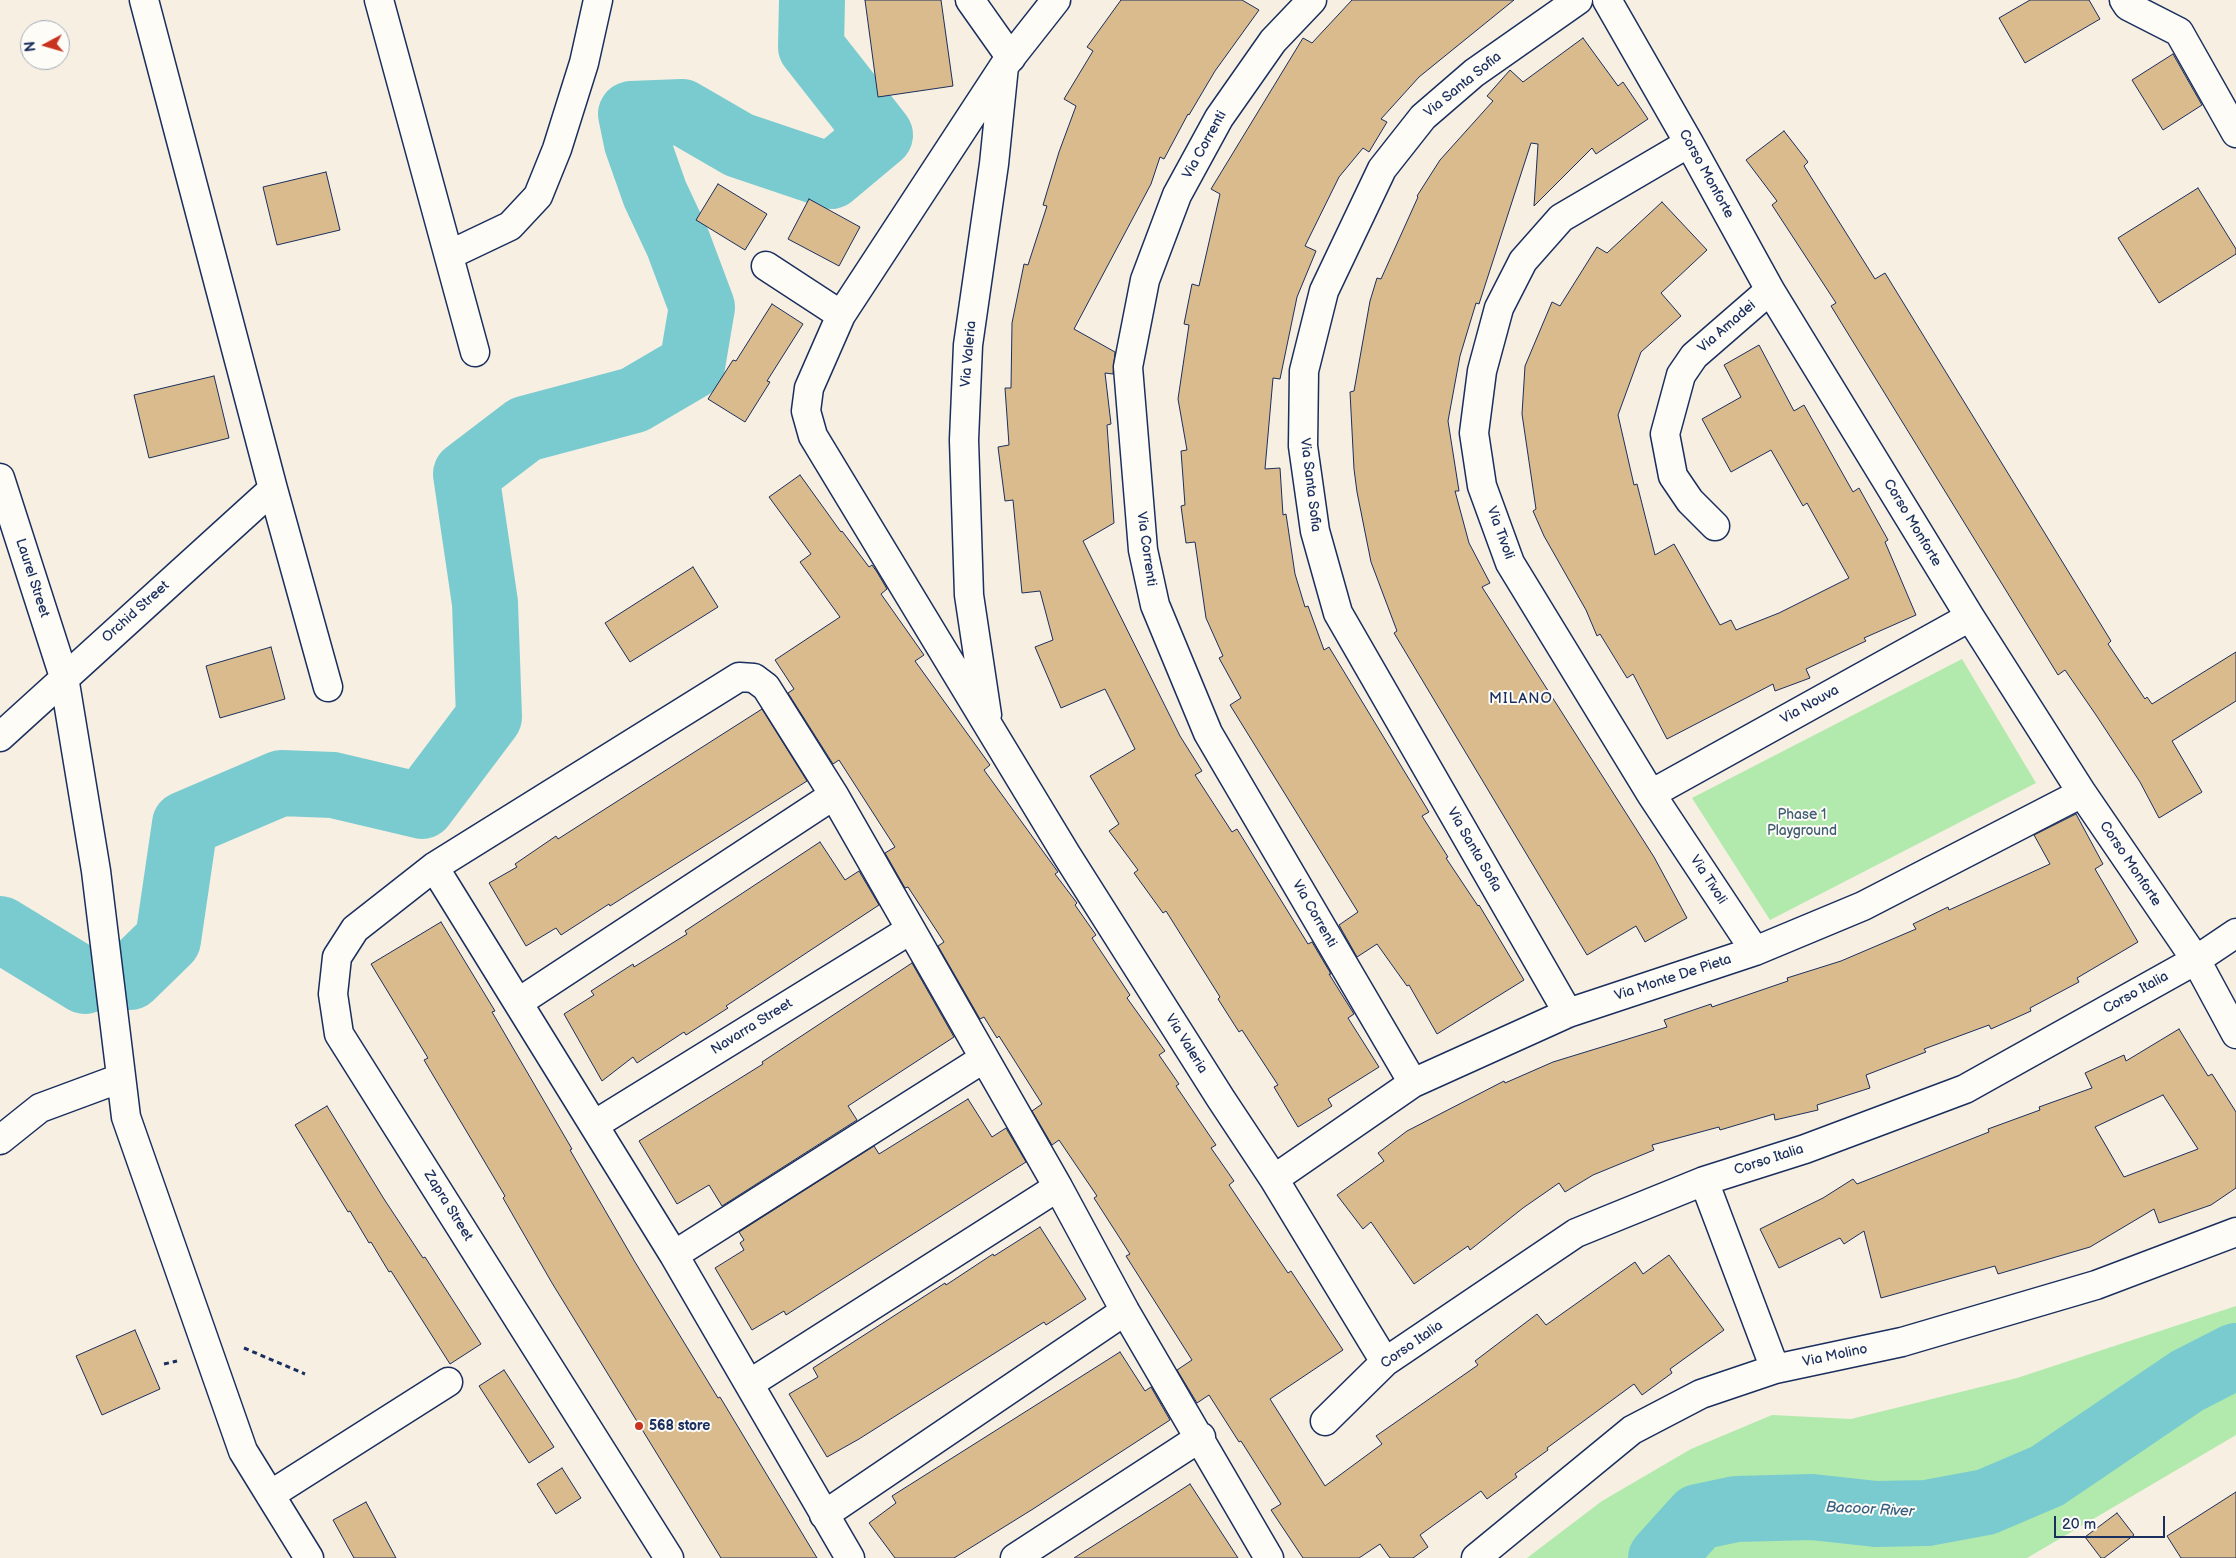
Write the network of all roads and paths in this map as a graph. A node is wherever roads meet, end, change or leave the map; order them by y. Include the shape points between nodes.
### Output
1 (144, 0) edge
2 (379, 0) edge
3 (598, 0) edge
4 (970, 0) edge
5 (1056, 0) edge
6 (1312, 0) edge
7 (1578, 0) edge
8 (1607, 0) edge
9 (2124, 0) edge
10 (1008, 62) junction
11 (2236, 133) edge
12 (1689, 143) junction
13 (450, 255) junction
14 (766, 266) dead end
15 (1770, 290) junction
16 (841, 315) junction
17 (474, 352) dead end
18 (0, 478) edge
19 (273, 489) junction
20 (1715, 526) dead end
21 (1970, 617) junction
22 (64, 677) junction
23 (328, 687) dead end
24 (989, 726) junction
25 (0, 737) edge
26 (2082, 793) junction
27 (1651, 794) junction
28 (834, 795) junction
29 (434, 867) junction
30 (910, 930) junction
31 (2236, 933) edge
32 (1755, 951) junction
33 (2196, 960) junction
34 (519, 1002) junction
35 (1568, 1013) junction
36 (2236, 1034) edge
37 (984, 1059) junction
38 (121, 1078) junction
39 (1413, 1083) junction
40 (594, 1125) junction
41 (0, 1140) edge
42 (1274, 1180) junction
43 (1704, 1181) junction
44 (1058, 1187) junction
45 (2236, 1232) edge
46 (674, 1255) junction
47 (1125, 1311) junction
48 (200, 1329) junction
49 (1385, 1362) junction
50 (1775, 1368) junction
51 (305, 1374) dead end
52 (448, 1382) dead end
53 (749, 1384) junction
54 (1325, 1421) dead end
55 (1200, 1437) junction
56 (270, 1495) junction
57 (824, 1515) junction
58 (308, 1558) edge
59 (669, 1558) edge
60 (850, 1558) edge
61 (1015, 1558) edge
62 (1269, 1558) edge
63 (1476, 1558) edge

1 - 19 street
2 - 13 street
3 - 13 street via 584,63 557,149 538,196 510,226
4 - 10 street
5 - 10 street
6 - 39 street, Via Correnti via 1273,41 1219,118 1177,195 1145,280 1128,367 1143,550 1155,605 1208,733
7 - 35 street, Via Santa Sofia via 1474,73 1422,117 1382,169 1324,291 1304,371 1303,446 1315,531 1338,613
8 - 12 street, Corso Monforte
9 - 11 street via 2128,6 2179,32
10 - 16 street, Via Valeria
10 - 24 street, Via Valeria via 968,345 964,440 969,595
12 - 15 street, Corso Monforte
12 - 27 street, Via Tivoli via 1562,218 1523,262 1499,308 1482,371 1474,433 1482,486 1510,563
13 - 17 street
14 - 16 street
15 - 20 street, Via Amadei via 1694,356 1682,375 1665,434 1673,476 1690,501
15 - 21 street, Corso Monforte
16 - 24 street, Via Valeria via 810,388 806,411 813,436
18 - 22 street, Laurel Street
19 - 22 street, Orchid Street
19 - 23 street
21 - 26 street, Corso Monforte
21 - 27 street, Via Nouva
22 - 25 street, Orchid Street
22 - 38 street, Laurel Street via 96,871
24 - 42 street, Via Valeria via 1101,910
26 - 32 street, Via Monte De Pieta via 1863,906
26 - 33 street, Corso Monforte
27 - 32 street, Via Tivoli
28 - 29 street, Zapra Street via 766,687 754,678 739,678
28 - 30 street, Zapra Street
28 - 34 street
29 - 34 street
29 - 59 street, Zapra Street via 355,929 337,957 333,994 339,1034
30 - 37 street, Zapra Street
30 - 40 street, Navarra Street
31 - 33 street, Corso Italia
32 - 35 street, Via Monte De Pieta
33 - 36 street, Corso Monforte
33 - 43 street, Corso Italia via 1965,1089 1805,1149
34 - 40 street
35 - 39 street, Via Monte De Pieta
37 - 44 street, Zapra Street
37 - 46 street
38 - 41 street via 40,1108
38 - 48 street, Laurel Street via 126,1117
39 - 42 street, Via Monte De Pieta
40 - 46 street
42 - 49 street, Via Valeria
43 - 49 street, Corso Italia via 1576,1233
43 - 50 street
44 - 47 street, Zapra Street
44 - 53 street
45 - 50 street, Via Molino via 2096,1285 1902,1342
46 - 53 street
47 - 55 street, Zapra Street
47 - 57 street
48 - 51 path
48 - 56 street, Laurel Street via 243,1451
49 - 54 street, Corso Italia
50 - 63 street, Via Molino via 1701,1394 1632,1430
52 - 56 street
53 - 57 street
55 - 61 street
55 - 62 street, Zapra Street
56 - 58 street, Laurel Street
57 - 60 street

